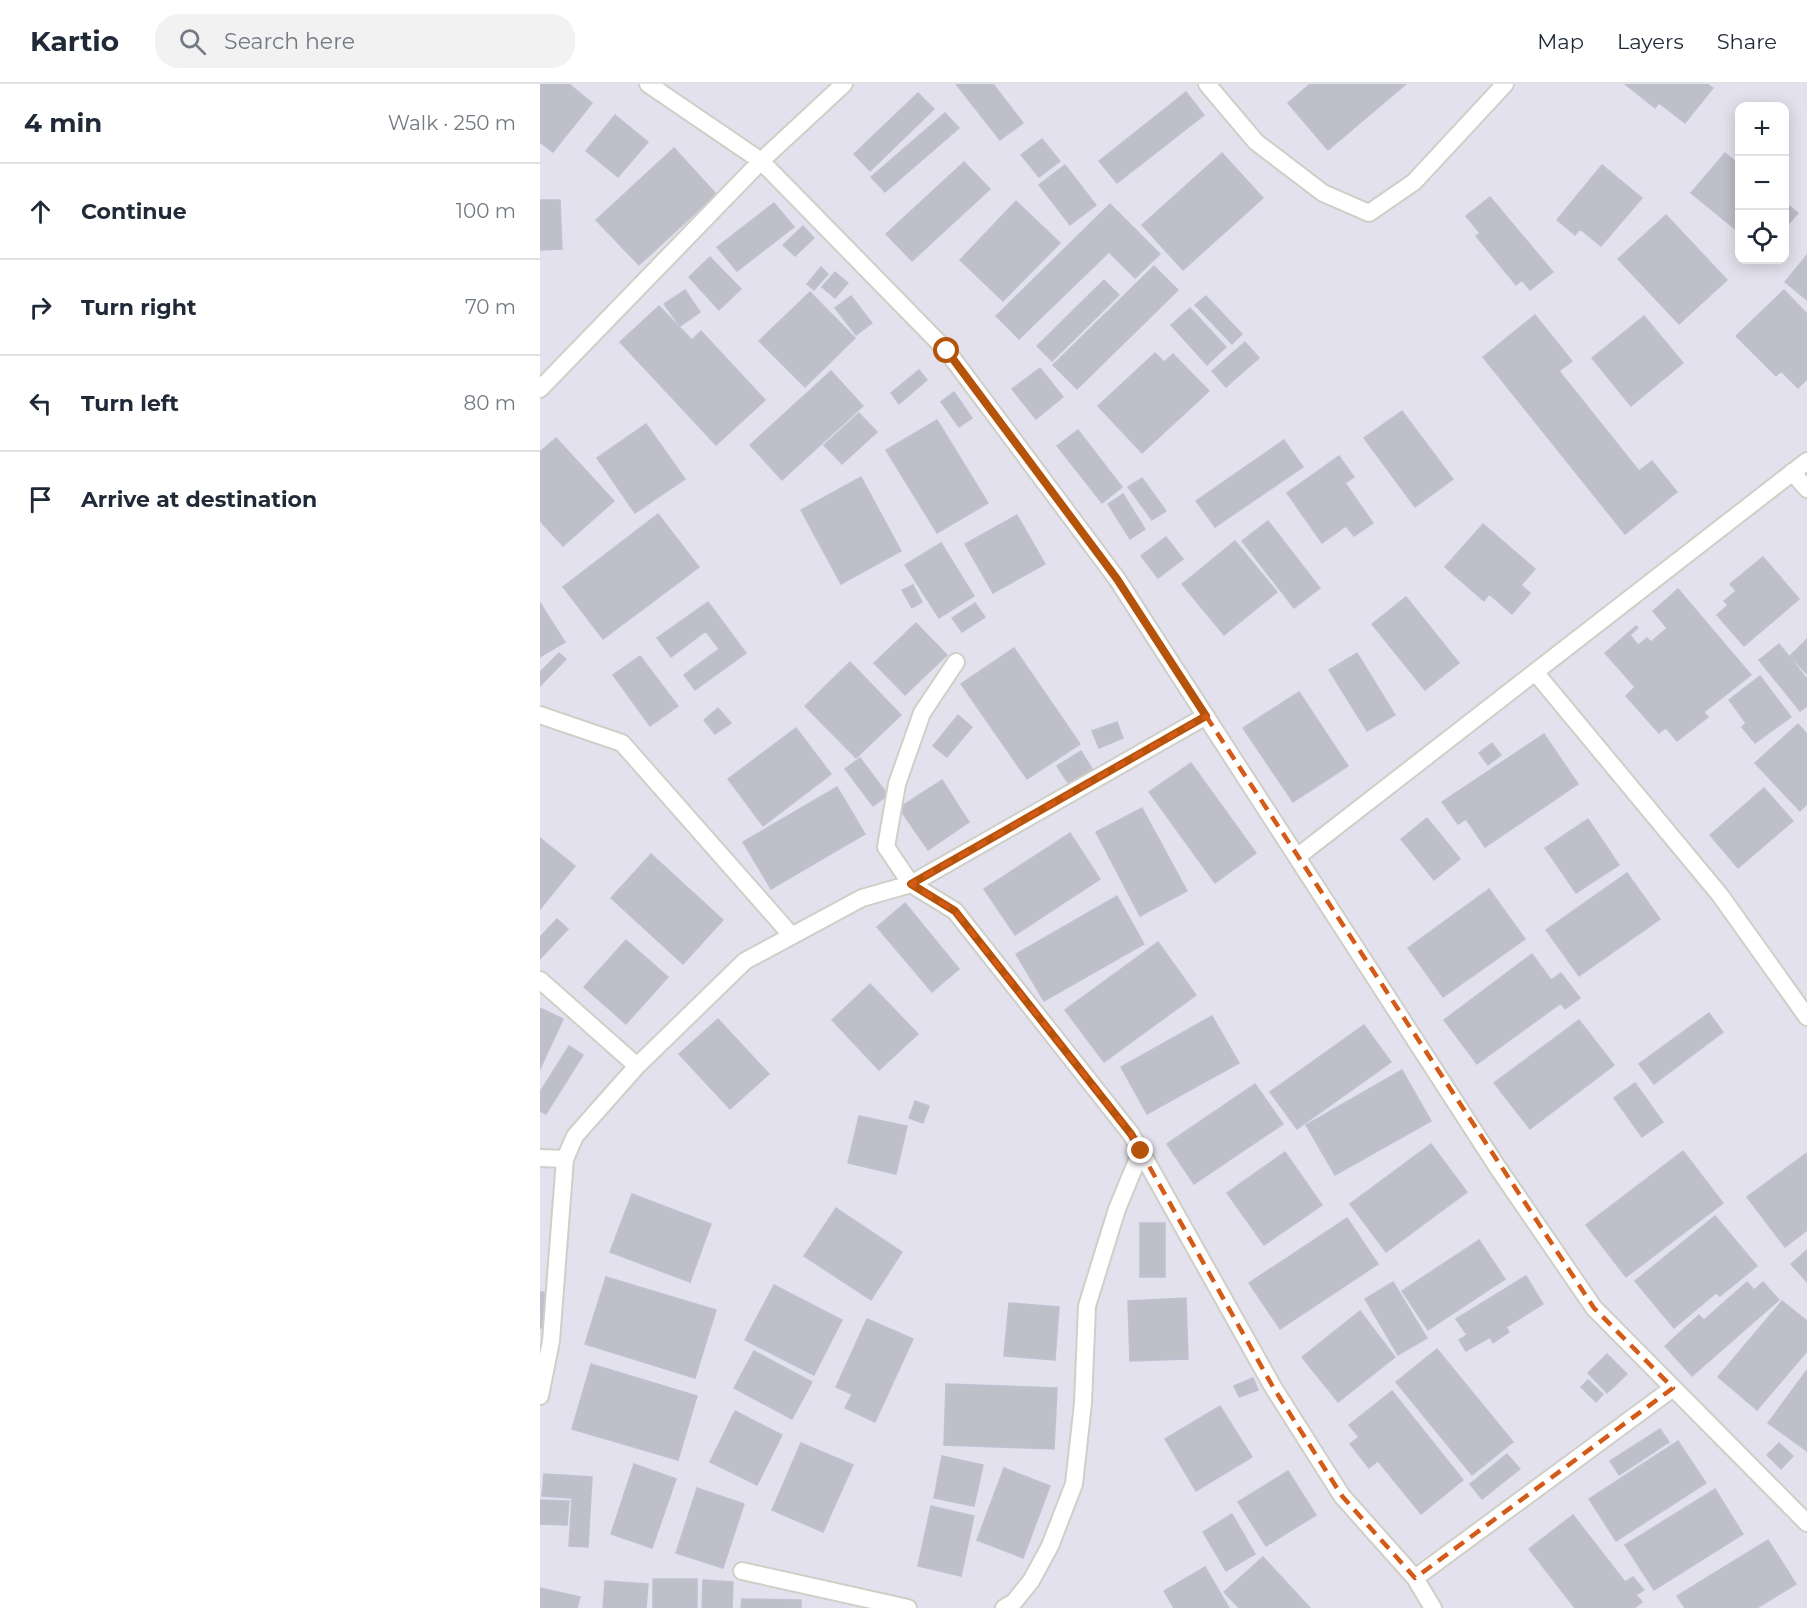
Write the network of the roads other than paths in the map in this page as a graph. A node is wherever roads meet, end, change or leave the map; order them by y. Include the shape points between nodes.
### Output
1 (648, 84) edge
2 (844, 84) edge
3 (1207, 84) edge
4 (1505, 84) edge
5 (761, 161) junction
6 (540, 389) edge
7 (1807, 461) edge
8 (1792, 472) junction
9 (1807, 489) edge
10 (956, 662) dead end
11 (1535, 672) junction
12 (540, 715) edge
13 (1206, 716) junction
14 (1297, 856) junction
15 (911, 884) junction
16 (792, 936) junction
17 (540, 980) edge
18 (1807, 1017) edge
19 (637, 1066) junction
20 (1141, 1151) junction
21 (540, 1158) edge
22 (565, 1160) junction
23 (1673, 1388) junction
24 (540, 1396) edge
25 (1807, 1523) edge
26 (742, 1571) dead end
27 (1415, 1578) junction
28 (908, 1608) edge
29 (1004, 1608) edge
30 (1433, 1608) edge

1 - 5 street
2 - 5 street
3 - 4 street via 1256,142 1323,193 1369,213 1414,182
5 - 6 street
5 - 13 street via 947,351 1117,579
7 - 8 street
8 - 9 street
8 - 11 street
10 - 15 street via 922,713 897,784 886,848
11 - 14 street
11 - 18 street via 1720,895
12 - 16 street via 622,743
13 - 14 street
13 - 15 street
14 - 23 street via 1496,1165 1594,1308
15 - 16 street via 862,898
15 - 20 street via 955,911
16 - 19 street via 745,961
17 - 19 street
19 - 22 street via 575,1136
20 - 27 street via 1274,1387 1342,1496
20 - 29 street via 1117,1209 1087,1306 1083,1403 1074,1484 1050,1546 1031,1581
21 - 22 street
22 - 24 street via 551,1341
23 - 25 street
23 - 27 street
26 - 28 street
27 - 30 street

